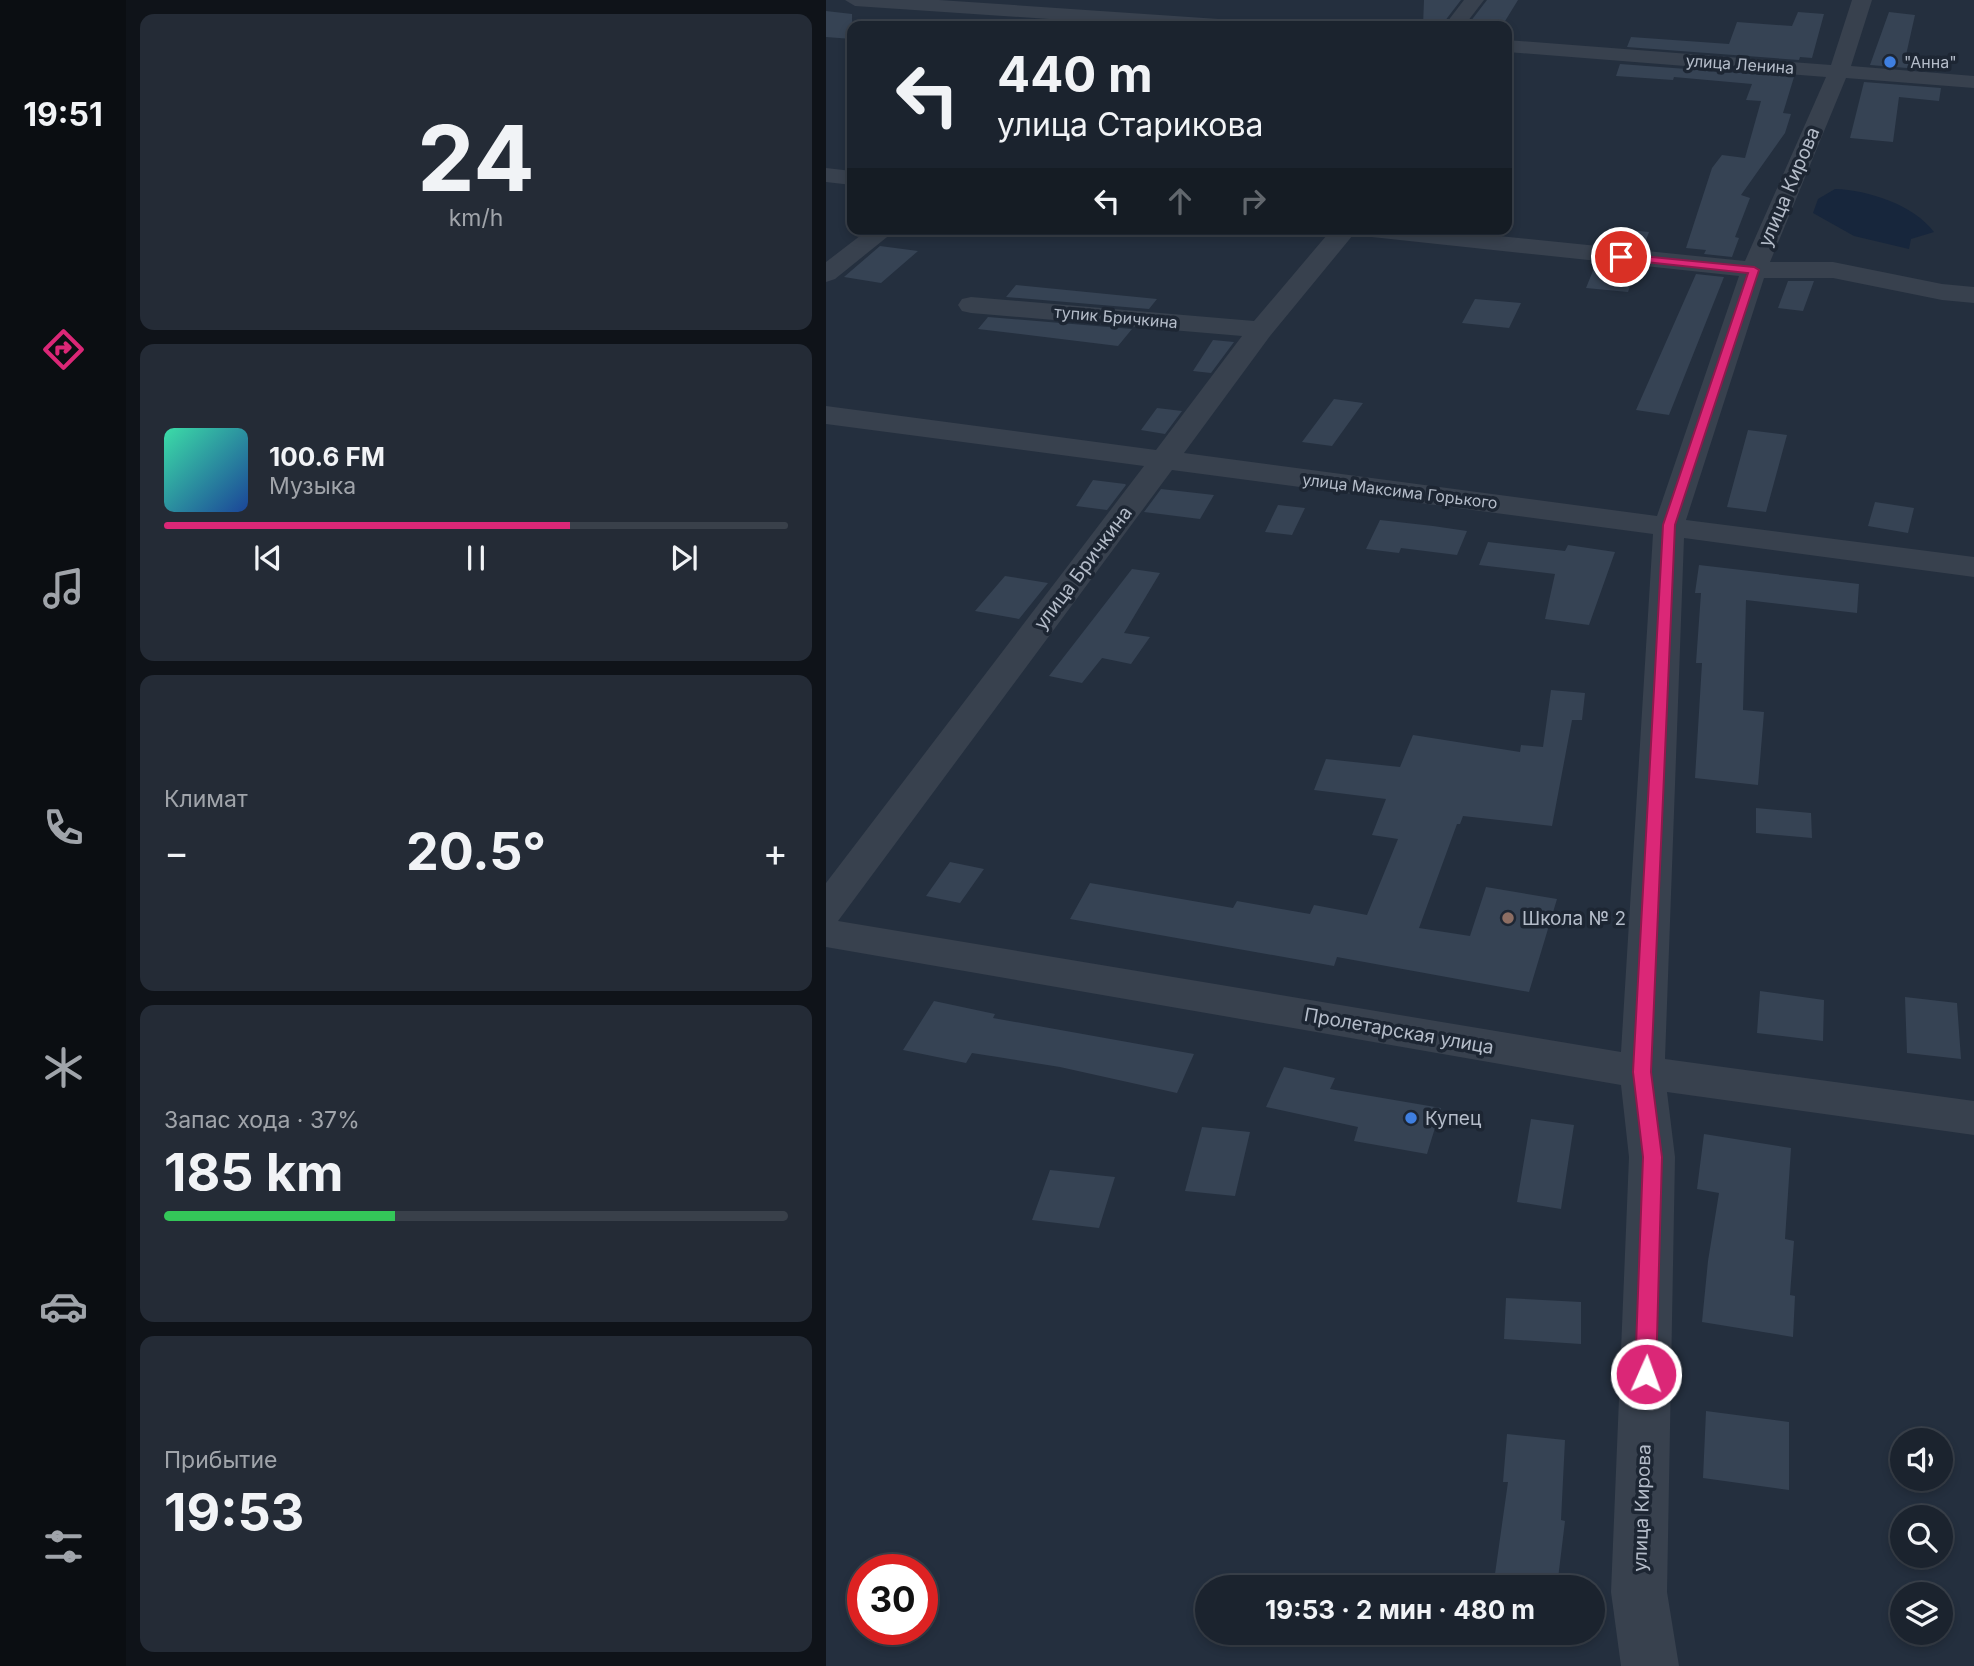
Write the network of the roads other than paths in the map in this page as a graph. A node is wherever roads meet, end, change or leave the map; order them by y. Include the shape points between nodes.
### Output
1 (855, 0) edge
2 (1122, 0) edge
3 (1474, 0) edge
4 (1862, 0) edge
5 (1098, 21) edge
6 (1458, 21) edge
7 (1512, 47) edge
8 (1839, 71) junction
9 (1974, 82) edge
10 (826, 175) edge
11 (847, 177) edge
12 (877, 235) edge
13 (1340, 235) edge
14 (1414, 235) edge
15 (1754, 270) junction
16 (826, 274) edge
17 (1974, 295) edge
18 (971, 304) dead end
19 (1261, 330) junction
20 (826, 415) edge
21 (1164, 461) junction
22 (1669, 525) junction
23 (1974, 567) edge
24 (826, 911) edge
25 (826, 933) edge
26 (1642, 1072) junction
27 (1974, 1118) edge
28 (1650, 1666) edge

1 - 5 street
2 - 5 street
3 - 6 street
4 - 8 street, улица Кирова
7 - 8 street, улица Ленина
8 - 9 street, улица Ленина
8 - 15 street, улица Кирова
10 - 11 street
12 - 16 street
13 - 19 street, улица Бричкина
14 - 15 street
15 - 17 street via 1833,270
15 - 22 street, улица Кирова
18 - 19 street, тупик Бричкина
19 - 21 street, улица Бричкина
20 - 21 street, улица Максима Горького
21 - 22 street, улица Максима Горького
21 - 24 street, улица Бричкина
22 - 23 street, улица Максима Горького
22 - 26 street, улица Кирова
25 - 26 street, Пролетарская улица
26 - 27 street, Пролетарская улица
26 - 28 street, улица Кирова via 1652,1157 1640,1592

